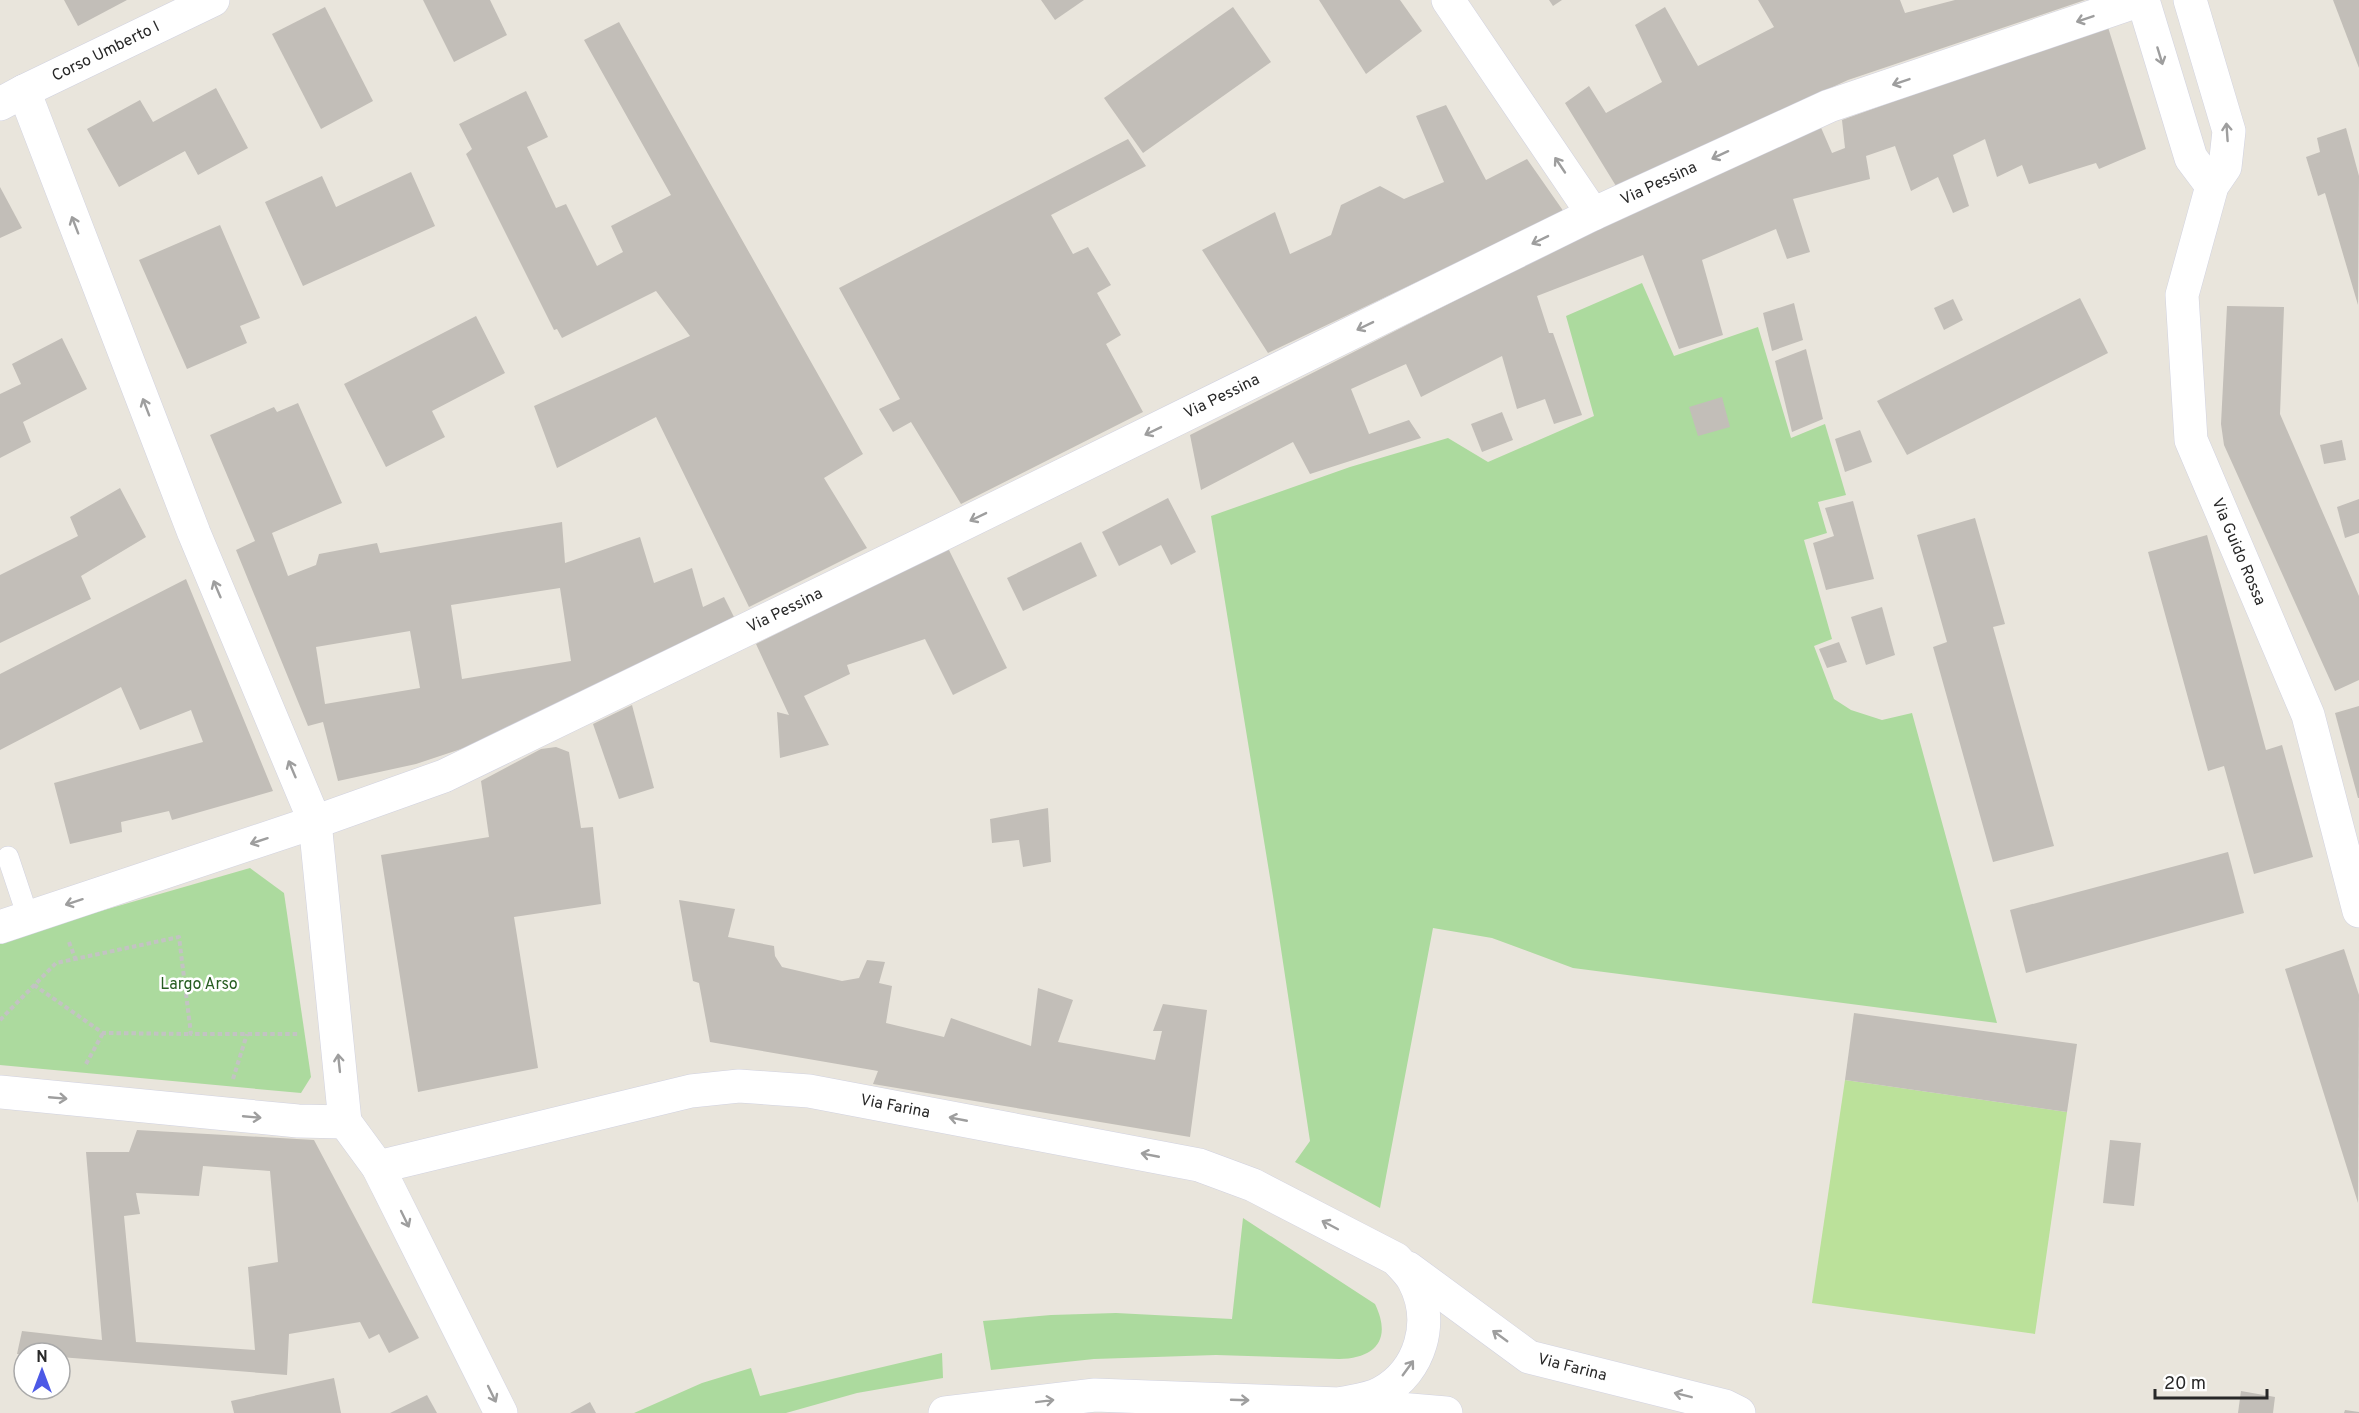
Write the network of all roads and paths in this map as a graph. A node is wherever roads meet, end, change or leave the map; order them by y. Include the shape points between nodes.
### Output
1 (213, 0) edge
2 (1448, 0) edge
3 (2142, 0) edge
4 (2190, 0) edge
5 (12, 98) edge
6 (2212, 186) junction
7 (1593, 214) junction
8 (315, 822) junction
9 (8, 857) dead end
10 (2359, 911) edge
11 (14, 922) edge
12 (34, 985) junction
13 (0, 1020) edge
14 (190, 1034) junction
15 (247, 1034) junction
16 (336, 1034) junction
17 (0, 1092) edge
18 (222, 1114) junction
19 (345, 1122) junction
20 (378, 1167) junction
21 (1396, 1259) junction
22 (1340, 1404) junction
23 (501, 1413) edge
24 (949, 1413) edge
25 (1446, 1413) edge
26 (1739, 1413) edge

1 - 5 street, Corso Umberto I
7 -> 2 street
3 -> 6 street via 2191,158
3 -> 7 street, Via Pessina via 1829,106
6 -> 4 street, Via Guido Rossa via 2225,167 2229,131
8 -> 5 street
6 - 10 street, Via Guido Rossa via 2182,295 2191,440 2308,715
7 -> 8 street, Via Pessina via 444,776
8 -> 11 street
8 - 16 street
9 - 11 lane
12 - 13 path
12 - 14 path via 104,1033
12 - 14 path via 56,963 179,937
14 - 15 path
15 - 16 path
15 - 18 path
19 -> 16 street
17 -> 18 street
18 -> 19 street
19 - 20 street
21 -> 20 street, Via Farina via 1253,1185 1199,1165 809,1091 739,1086 691,1091
20 -> 23 street
22 -> 21 street, Via Farina via 1380,1394 1401,1378 1417,1357 1424,1331 1423,1304 1413,1279
26 -> 21 street, Via Farina via 1725,1406 1529,1357
24 -> 22 street, Via Farina via 1095,1395
22 - 25 street, Via Farina

